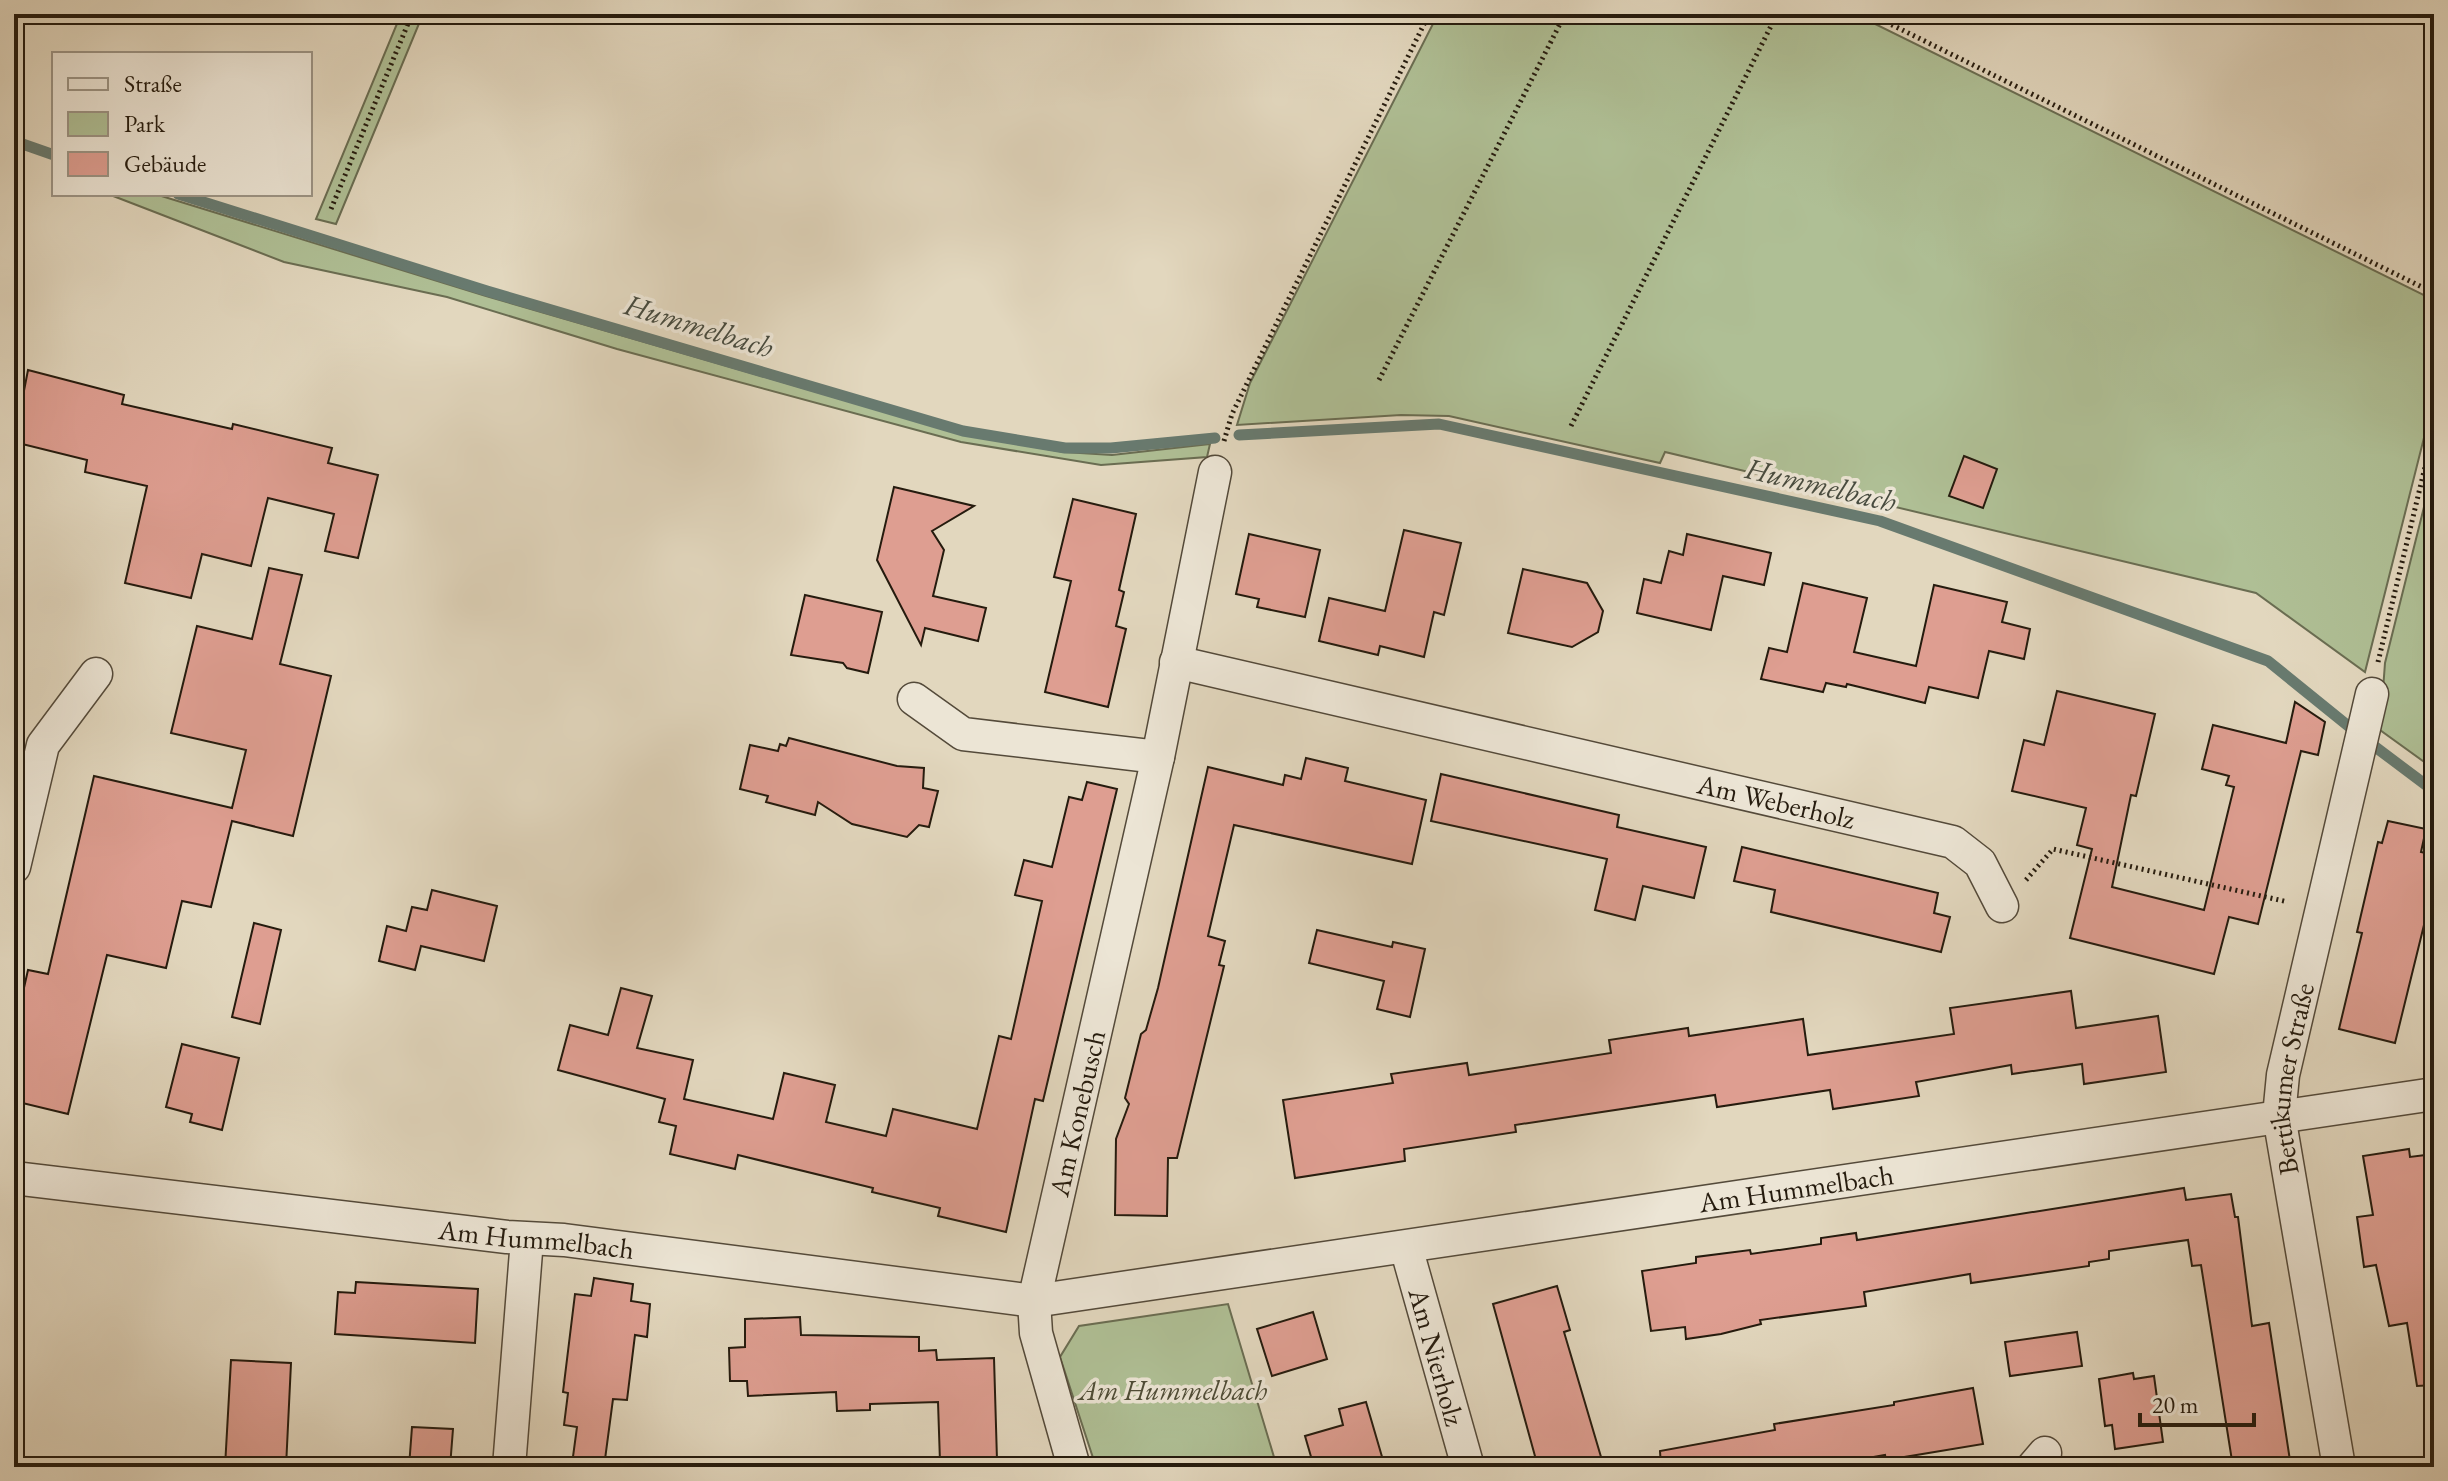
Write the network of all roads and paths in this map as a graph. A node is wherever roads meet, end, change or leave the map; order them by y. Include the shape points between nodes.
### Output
1 (412, 14) edge
2 (1429, 14) edge
3 (1565, 14) edge
4 (1777, 14) edge
5 (1870, 14) edge
6 (331, 209) dead end
7 (2434, 293) edge
8 (1379, 380) dead end
9 (1571, 426) dead end
10 (2434, 430) edge
11 (1219, 459) joint
12 (1176, 662) junction
13 (96, 674) dead end
14 (2372, 694) joint
15 (914, 699) dead end
16 (1158, 757) junction
17 (14, 867) edge
18 (2002, 906) joint
19 (2321, 909) junction
20 (2434, 1094) edge
21 (2279, 1116) junction
22 (14, 1178) edge
23 (527, 1239) junction
24 (1406, 1247) junction
25 (1034, 1301) junction
26 (509, 1467) edge
27 (1074, 1467) edge
28 (1468, 1467) edge
29 (2339, 1467) edge

1 - 6 path
2 - 11 path via 1232,414
3 - 8 path
4 - 9 path
5 - 7 path
10 - 14 path
11 - 12 street, Am Konebusch
12 - 16 street, Am Konebusch
12 - 18 street, Am Weberholz via 1953,842 1980,863
13 - 17 street via 43,745
14 - 19 street, Bettikumer Straße
15 - 16 street via 963,734
16 - 25 street, Am Konebusch
18 - 19 path via 2053,849
19 - 21 street, Bettikumer Straße via 2283,1075
20 - 21 street, Am Hummelbach
21 - 24 street, Am Hummelbach
21 - 29 street, Bettikumer Straße
22 - 23 street, Am Hummelbach
23 - 25 street, Am Hummelbach
23 - 26 street
24 - 25 street, Am Hummelbach
24 - 28 street, Am Nierholz
25 - 27 street, Am Konebusch via 1036,1333

